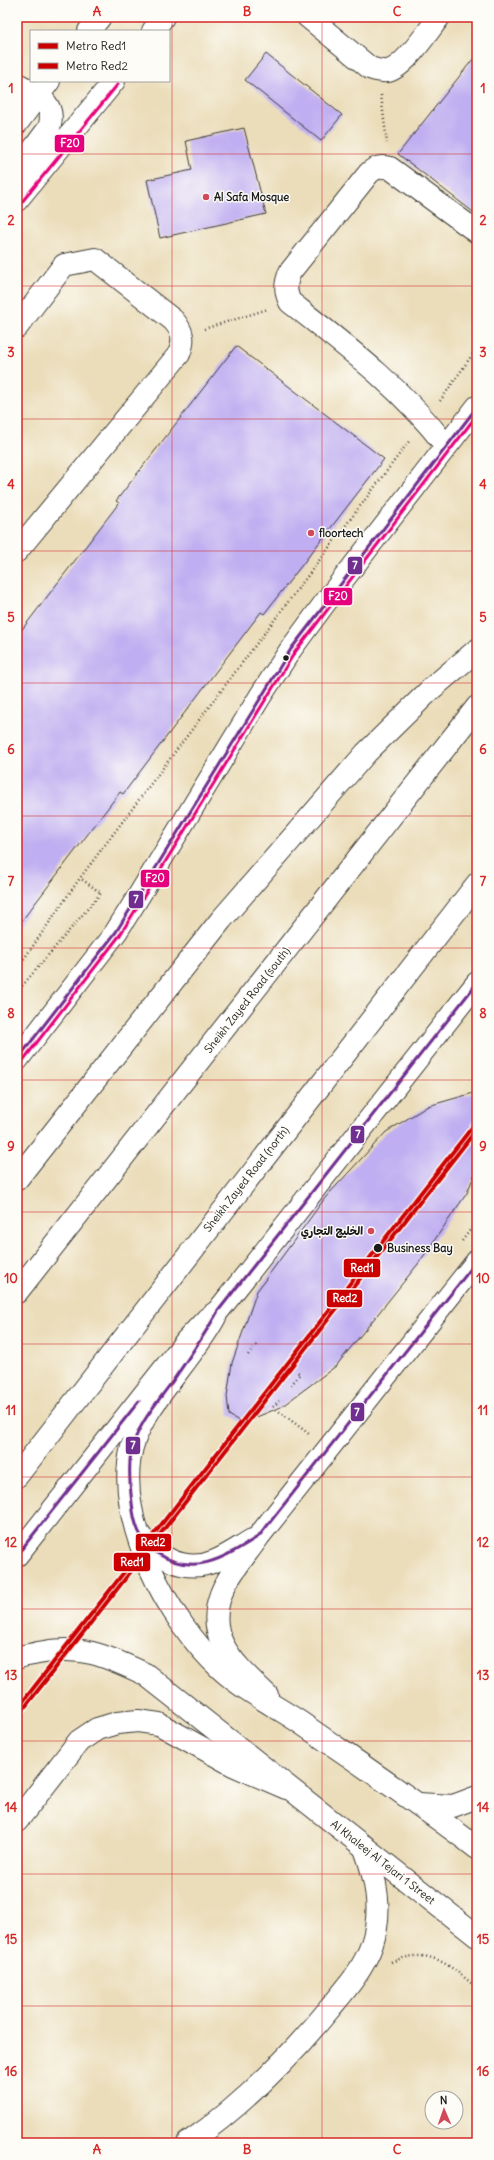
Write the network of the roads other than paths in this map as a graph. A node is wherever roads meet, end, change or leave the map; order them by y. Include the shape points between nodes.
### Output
1 (100, 17) edge
2 (164, 17) edge
3 (308, 17) edge
4 (439, 17) edge
5 (90, 30) edge
6 (154, 30) edge
7 (113, 82) edge
8 (17, 84) edge
9 (44, 88) edge
10 (17, 123) edge
11 (17, 171) edge
12 (17, 200) edge
13 (477, 232) edge
14 (17, 327) edge
15 (477, 407) edge
16 (446, 446) junction
17 (17, 551) edge
18 (477, 650) edge
19 (477, 707) edge
20 (477, 884) edge
21 (477, 983) edge
22 (17, 1060) edge
23 (17, 1179) edge
24 (477, 1261) edge
25 (17, 1292) edge
26 (218, 1311) junction
27 (17, 1476) edge
28 (138, 1533) junction
29 (259, 1536) junction
30 (17, 1555) edge
31 (17, 1658) edge
32 (286, 1713) junction
33 (288, 1789) junction
34 (477, 1798) edge
35 (418, 1804) junction
36 (17, 1821) edge
37 (364, 1846) junction
38 (477, 1848) edge
39 (477, 1936) edge
40 (188, 2143) edge

1 - 5 main road
2 - 6 main road
3 - 4 main road via 370,68 378,71 397,68
7 - 12 main road
8 - 9 main road
9 - 10 main road
9 - 11 main road via 51,111 49,128
13 - 16 main road via 390,168 382,166 369,172 290,272 286,282 290,302 407,399
14 - 17 main road via 64,265 95,259 173,320 180,327 183,336 179,354
15 - 16 main road
16 - 22 main road via 292,649 116,932
18 - 23 main road via 426,694 366,753 221,920
19 - 25 main road, Sheikh Zayed Road (south)
20 - 27 main road, Sheikh Zayed Road (north)
21 - 26 main road
24 - 29 main road
26 - 28 main road via 204,1336 149,1412 132,1448 130,1486
26 - 30 main road via 201,1324 187,1340
28 - 29 main road via 146,1545 158,1554 171,1562 185,1565 214,1562
28 - 32 main road via 154,1578 176,1617 193,1640 241,1686
29 - 32 main road via 226,1583 219,1598 216,1615 218,1632 223,1648 233,1662
31 - 33 main road via 54,1650 80,1650 99,1654 145,1674
32 - 35 main road
33 - 36 main road via 233,1765 159,1724 138,1721 117,1723 97,1729 79,1741
33 - 37 main road, Al Khaleej Al Tejari 1 Street
34 - 35 main road via 453,1806
35 - 38 main road
37 - 39 main road, Al Khaleej Al Tejari 1 Street
37 - 40 main road via 373,1870 377,1913 372,1943 363,1966 318,2023 289,2054 228,2111

